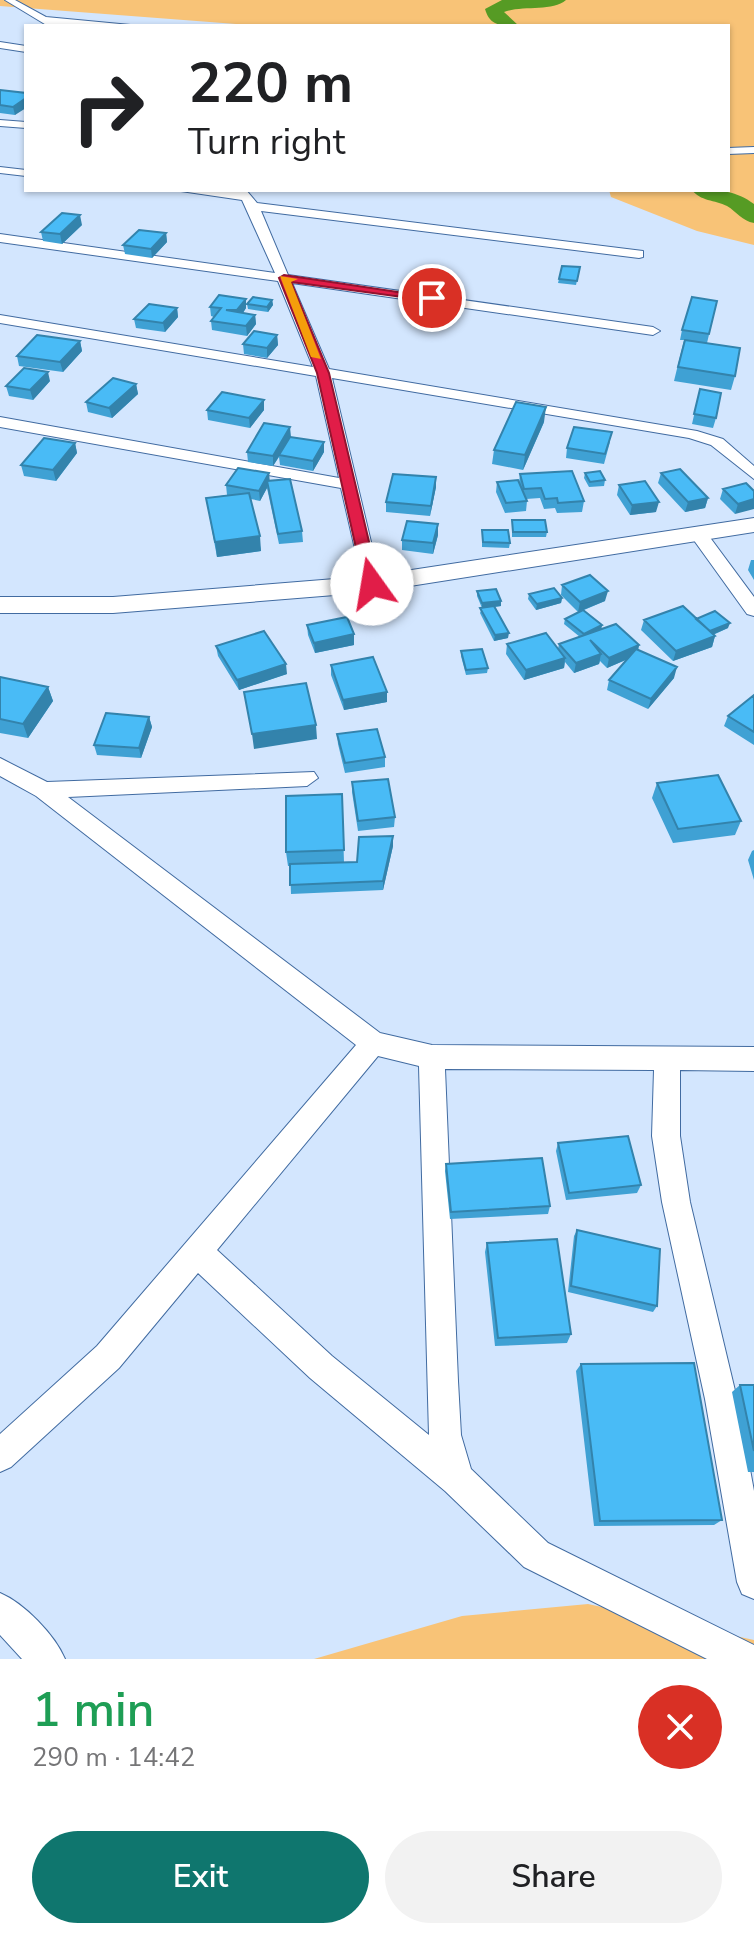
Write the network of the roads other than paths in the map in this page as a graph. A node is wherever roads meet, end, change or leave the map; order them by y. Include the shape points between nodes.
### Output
1 (9, 0) edge
2 (44, 20) junction
3 (51, 24) edge
4 (121, 24) edge
5 (0, 45) edge
6 (24, 49) edge
7 (0, 123) edge
8 (24, 125) edge
9 (754, 150) edge
10 (730, 151) edge
11 (0, 170) edge
12 (24, 173) edge
13 (196, 192) edge
14 (246, 198) edge
15 (0, 238) edge
16 (639, 254) dead end
17 (284, 278) junction
18 (0, 319) edge
19 (653, 331) dead end
20 (323, 373) junction
21 (0, 422) edge
22 (25, 426) junction
23 (0, 440) edge
24 (754, 474) edge
25 (348, 484) junction
26 (754, 525) edge
27 (697, 532) junction
28 (372, 584) junction
29 (2, 609) edge
30 (754, 610) edge
31 (0, 766) edge
32 (307, 778) dead end
33 (44, 790) junction
34 (373, 1043) junction
35 (432, 1057) junction
36 (667, 1058) junction
37 (754, 1059) edge
38 (197, 1252) junction
39 (0, 1456) edge
40 (457, 1479) junction
41 (754, 1582) edge
42 (0, 1610) edge
43 (47, 1659) edge
44 (745, 1659) edge

1 - 2 street
2 - 3 street
2 - 4 street
5 - 6 street
7 - 8 street
9 - 10 street
11 - 12 street
13 - 14 street
14 - 16 street
14 - 17 street
15 - 17 street
17 - 19 street
17 - 20 street
18 - 20 street
20 - 24 street via 692,434 717,442
20 - 25 street
21 - 22 street
22 - 23 street
22 - 25 street
25 - 28 street
26 - 27 main road
27 - 28 main road
27 - 30 street
28 - 29 main road
31 - 33 street
32 - 33 street
33 - 34 street
34 - 35 street
34 - 38 street
35 - 36 street
35 - 40 street via 445,1435
36 - 37 street
36 - 41 street via 666,1136 676,1202 721,1399
38 - 39 street via 108,1357
38 - 40 street via 321,1367
40 - 44 street via 536,1555
42 - 43 street

